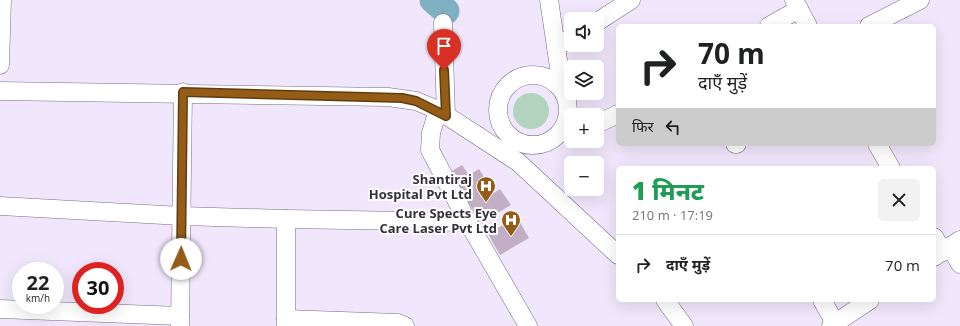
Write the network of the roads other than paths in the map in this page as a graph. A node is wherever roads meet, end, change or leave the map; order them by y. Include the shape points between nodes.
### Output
1 (2, 0) edge
2 (549, 0) edge
3 (631, 0) edge
4 (920, 0) edge
5 (796, 5) edge
6 (604, 17) edge
7 (443, 23) dead end
8 (772, 24) edge
9 (807, 24) edge
10 (873, 24) edge
11 (564, 43) edge
12 (0, 65) edge
13 (559, 86) junction
14 (0, 91) edge
15 (183, 92) junction
16 (568, 108) edge
17 (442, 113) junction
18 (616, 115) edge
19 (604, 121) edge
20 (564, 128) edge
21 (522, 144) junction
22 (878, 146) edge
23 (518, 162) junction
24 (884, 166) edge
25 (0, 206) edge
26 (182, 216) junction
27 (286, 220) junction
28 (468, 222) junction
29 (944, 246) edge
30 (616, 253) edge
31 (960, 264) edge
32 (666, 302) edge
33 (823, 302) edge
34 (867, 302) edge
35 (0, 309) edge
36 (180, 321) edge
37 (286, 322) edge
38 (837, 324) edge
39 (405, 326) edge
40 (528, 326) edge
41 (684, 326) edge

1 - 12 street
2 - 11 street
3 - 6 street
4 - 10 street
5 - 8 street
5 - 9 street
7 - 17 street
11 - 13 street
13 - 16 street
13 - 21 street via 550,79 538,75 526,75 515,78 506,86 497,108 498,120 512,139
14 - 15 street
15 - 17 street via 388,97 416,101
15 - 26 street
17 - 23 street
17 - 28 street via 431,133 430,150
18 - 19 street
20 - 21 street via 546,143 534,146
21 - 23 street
22 - 24 street
23 - 30 street
25 - 26 street
26 - 27 street
26 - 36 street
27 - 28 street
27 - 37 street
28 - 40 street
29 - 31 street
32 - 41 street
33 - 38 street
34 - 38 street
35 - 36 street
37 - 39 street via 398,323

